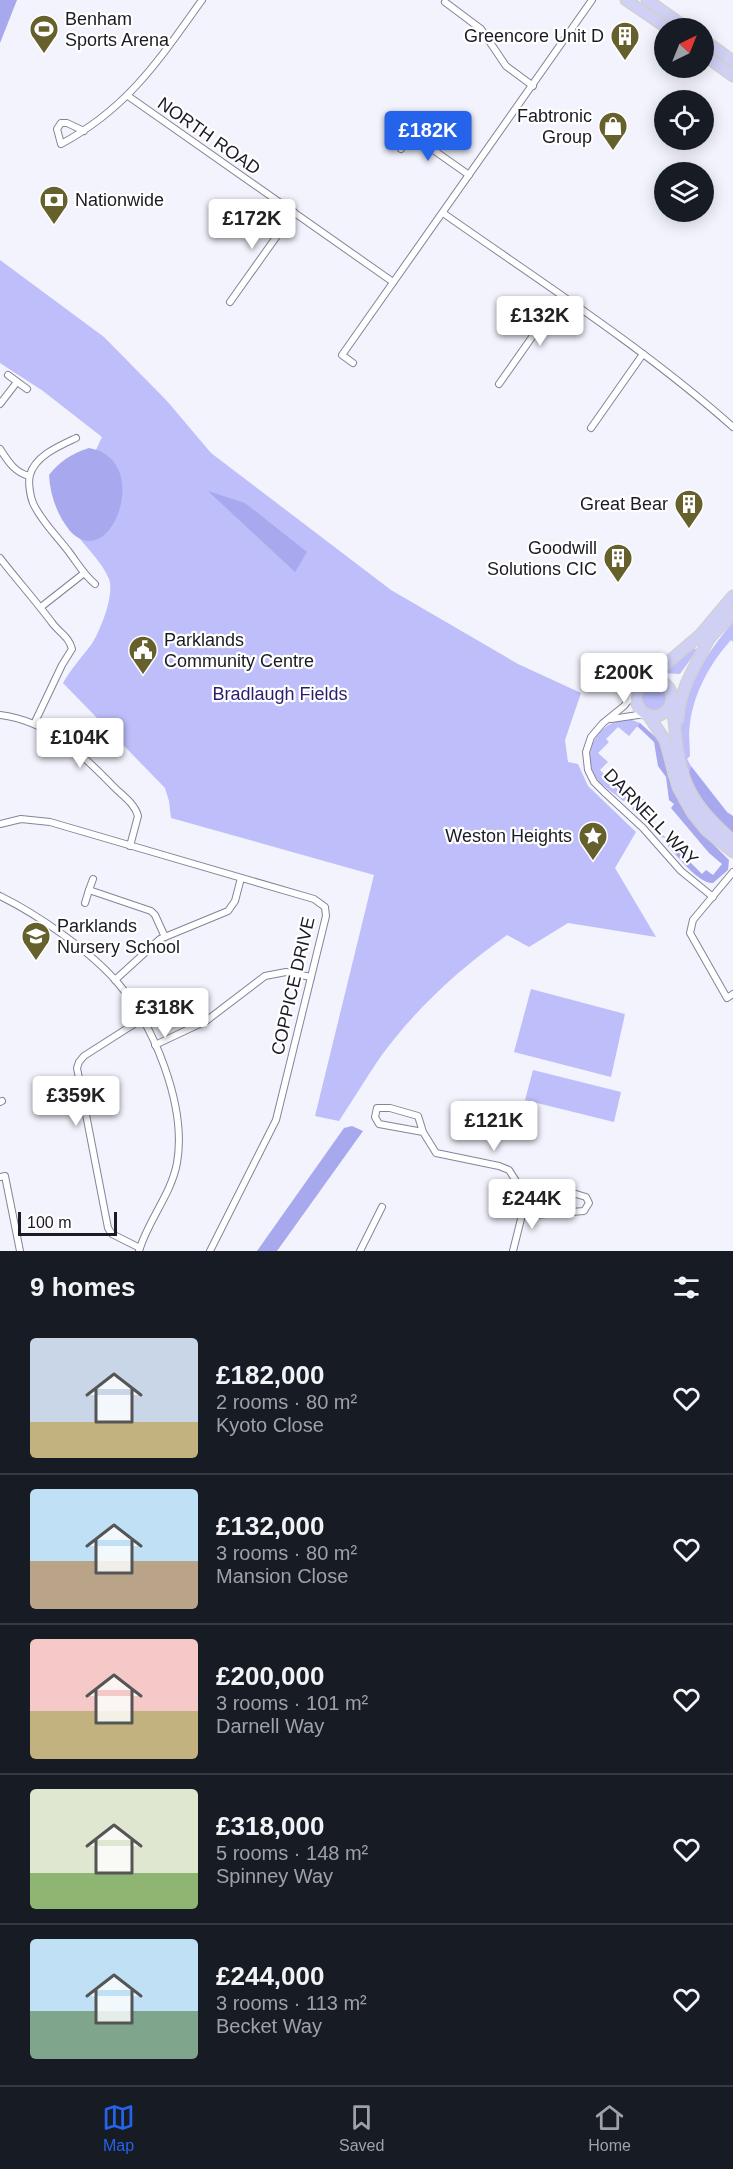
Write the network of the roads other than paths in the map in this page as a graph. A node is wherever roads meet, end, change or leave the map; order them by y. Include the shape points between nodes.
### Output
1 (202, 0) edge
2 (592, 0) edge
3 (626, 0) edge
4 (647, 0) edge
5 (446, 2) dead end
6 (673, 18) edge
7 (654, 19) edge
8 (714, 47) edge
9 (733, 61) edge
10 (714, 62) edge
11 (733, 76) edge
12 (533, 86) junction
13 (128, 96) junction
14 (402, 128) dead end
15 (84, 131) dead end
16 (411, 135) junction
17 (401, 149) dead end
18 (469, 176) junction
19 (294, 212) junction
20 (443, 213) junction
21 (393, 282) junction
22 (561, 296) junction
23 (231, 302) dead end
24 (643, 354) junction
25 (352, 363) dead end
26 (8, 375) dead end
27 (16, 382) junction
28 (499, 384) dead end
29 (27, 389) dead end
30 (0, 404) edge
31 (733, 427) edge
32 (591, 428) dead end
33 (76, 438) dead end
34 (0, 448) edge
35 (29, 476) junction
36 (0, 558) edge
37 (83, 574) junction
38 (95, 584) dead end
39 (733, 597) edge
40 (41, 607) junction
41 (733, 614) edge
42 (709, 639) junction
43 (646, 681) junction
44 (636, 691) junction
45 (672, 698) junction
46 (0, 715) edge
47 (647, 715) junction
48 (608, 720) junction
49 (34, 724) junction
50 (676, 741) junction
51 (0, 824) edge
52 (733, 841) edge
53 (130, 846) junction
54 (733, 852) edge
55 (733, 872) edge
56 (241, 878) junction
57 (93, 879) dead end
58 (89, 890) junction
59 (0, 897) edge
60 (713, 897) junction
61 (85, 903) dead end
62 (165, 937) junction
63 (311, 978) junction
64 (115, 980) junction
65 (733, 994) edge
66 (142, 1019) junction
67 (154, 1045) junction
68 (423, 1132) junction
69 (3, 1177) edge
70 (382, 1207) dead end
71 (527, 1208) junction
72 (140, 1249) edge
73 (20, 1251) edge
74 (210, 1251) edge
75 (360, 1251) edge
76 (513, 1251) edge

1 - 13 street
2 - 12 street
3 - 7 main road
4 - 6 main road
5 - 12 street via 481,29 506,66
8 - 9 main road
10 - 11 main road
12 - 18 street
13 - 15 street
13 - 19 street, NORTH ROAD
14 - 16 street
16 - 17 street
16 - 18 street
18 - 20 street
19 - 21 street, NORTH ROAD
19 - 23 street
20 - 21 street
20 - 22 street
21 - 25 street via 342,355
22 - 24 street
22 - 28 street
24 - 31 street
24 - 32 street
26 - 27 street
27 - 29 street
27 - 30 street
33 - 35 street via 48,453
34 - 35 street via 11,466
35 - 37 street via 33,501
36 - 40 street
37 - 38 street
37 - 40 street
39 - 43 main road via 700,635
40 - 49 street via 72,649
41 - 42 main road
42 - 45 main road
42 - 50 main road via 680,701
43 - 44 main road
43 - 45 main road via 663,682
44 - 47 main road via 638,708
44 - 48 street, DARNELL WAY
45 - 47 main road via 664,713
45 - 50 main road
46 - 49 street
47 - 48 street
47 - 54 main road via 664,740 678,787 689,808 706,830
48 - 60 street, DARNELL WAY via 595,731 588,745 586,760 591,777 681,871
49 - 53 street via 72,747 135,809 138,816
50 - 52 main road via 682,775 695,803
51 - 53 street, COPPICE DRIVE via 35,819
53 - 56 street, COPPICE DRIVE
55 - 60 street
56 - 62 street via 228,911
56 - 63 street, COPPICE DRIVE via 314,899 325,907
57 - 58 street
58 - 61 street
58 - 62 street via 151,911
59 - 64 street via 58,933
60 - 65 street via 693,920 690,933 727,998
62 - 64 street
63 - 67 street via 286,972 265,976 206,1021
63 - 74 street, COPPICE DRIVE via 276,1120
64 - 66 street
66 - 67 street
66 - 72 street via 84,1056 77,1068 108,1228
67 - 72 street via 173,1099 179,1141 173,1177
68 - 68 street via 379,1124 375,1117 377,1108 418,1116
68 - 71 street via 436,1153 509,1170 523,1192
69 - 73 street
70 - 75 street
71 - 71 street via 576,1194 586,1197 589,1203 577,1213 534,1215
71 - 76 street

